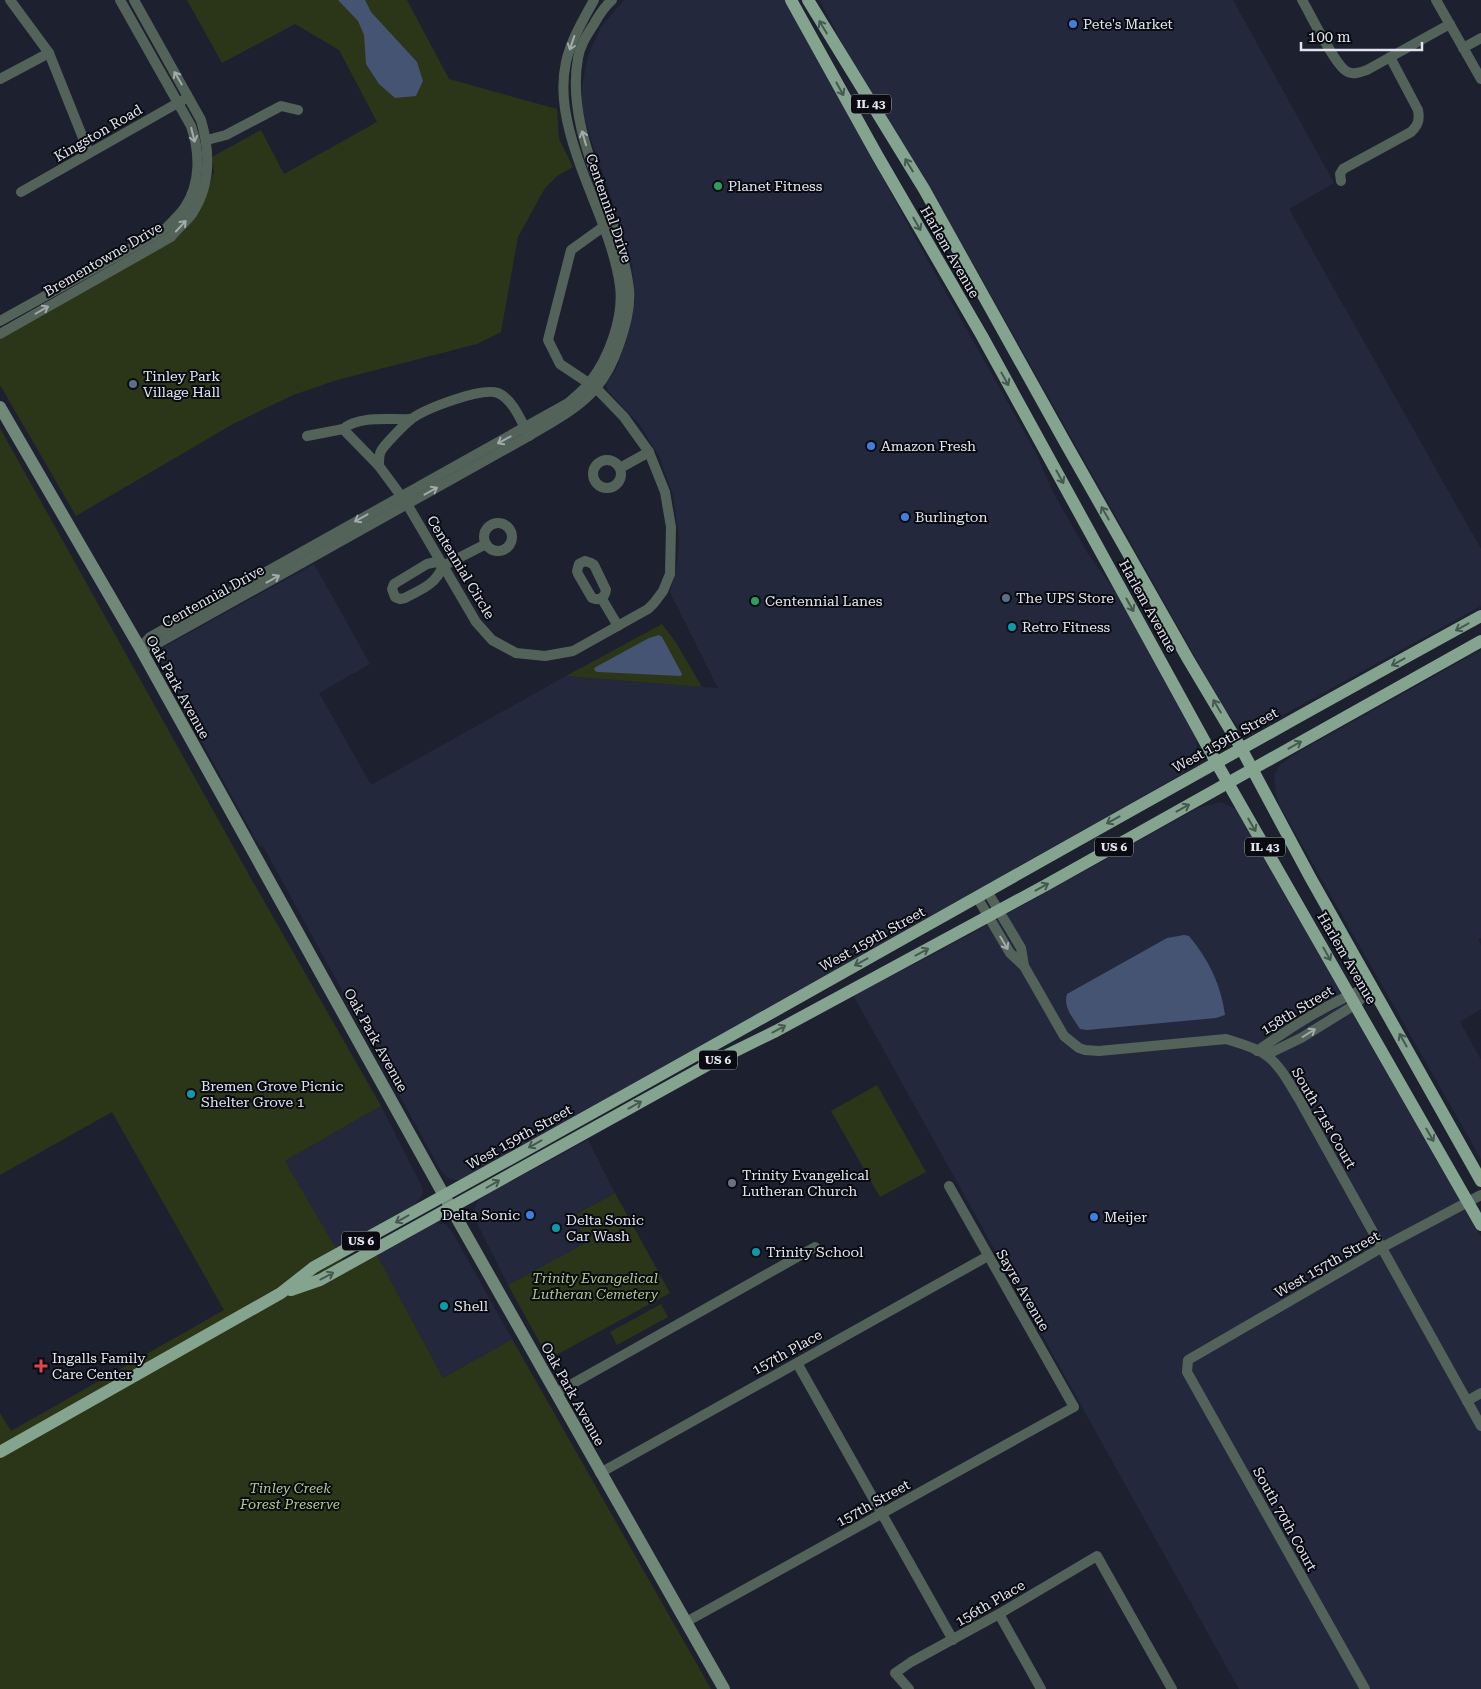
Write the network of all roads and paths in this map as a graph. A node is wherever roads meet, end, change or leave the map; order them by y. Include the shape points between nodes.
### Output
1 (10, 0) edge
2 (120, 0) edge
3 (134, 0) edge
4 (594, 0) edge
5 (612, 0) edge
6 (791, 0) edge
7 (808, 0) edge
8 (1302, 0) edge
9 (1436, 0) edge
10 (604, 8) junction
11 (1450, 24) junction
12 (1481, 38) edge
13 (1463, 48) junction
14 (49, 53) junction
15 (1390, 57) junction
16 (0, 79) edge
17 (1481, 79) edge
18 (189, 97) junction
19 (178, 103) junction
20 (298, 110) dead end
21 (207, 140) junction
22 (89, 153) junction
23 (1341, 181) dead end
24 (21, 192) dead end
25 (603, 227) junction
26 (146, 247) junction
27 (0, 321) edge
28 (0, 334) edge
29 (593, 386) junction
30 (0, 407) edge
31 (411, 420) junction
32 (343, 429) junction
33 (527, 432) junction
34 (307, 436) dead end
35 (650, 452) junction
36 (379, 466) junction
37 (620, 468) dead end
38 (404, 500) junction
39 (486, 544) dead end
40 (443, 566) junction
41 (602, 598) dead end
42 (1481, 616) edge
43 (618, 626) junction
44 (1481, 641) edge
45 (140, 648) junction
46 (1242, 748) junction
47 (1216, 762) junction
48 (1252, 769) junction
49 (1228, 782) junction
50 (982, 894) junction
51 (993, 913) junction
52 (1372, 986) junction
53 (1353, 999) junction
54 (1261, 1053) junction
55 (1481, 1181) edge
56 (950, 1186) dead end
57 (444, 1195) junction
58 (1481, 1195) edge
59 (1468, 1202) junction
60 (451, 1208) junction
61 (1481, 1225) edge
62 (815, 1247) dead end
63 (1381, 1248) junction
64 (988, 1256) junction
65 (282, 1293) junction
66 (1188, 1360) joint
67 (797, 1362) junction
68 (556, 1392) junction
69 (1481, 1393) edge
70 (1467, 1401) junction
71 (1074, 1407) joint
72 (1481, 1426) edge
73 (0, 1452) edge
74 (600, 1473) junction
75 (882, 1514) junction
76 (999, 1614) junction
77 (686, 1622) junction
78 (953, 1640) junction
79 (724, 1689) edge
80 (909, 1689) edge
81 (1041, 1689) edge
82 (1172, 1689) edge
83 (1365, 1689) edge

1 - 14 street
2 - 19 street, Brementowne Drive
18 -> 3 street, Brementowne Drive
4 - 10 street
4 -> 25 street, Centennial Drive via 576,33 566,62 565,112
5 - 10 street, Centennial Drive
6 -> 47 main road, Harlem Avenue / IL 43 via 979,331
46 -> 7 main road, Harlem Avenue / IL 43 via 1188,659 924,189
8 - 15 street via 1338,64 1348,72 1367,70
9 - 11 street
29 -> 10 street, Centennial Drive via 614,362 627,314 629,290 621,249 583,136 578,107 578,58 584,41
11 - 13 street
11 - 15 street
12 - 13 street
13 - 17 street
14 - 16 street
14 - 22 street
15 - 23 street via 1420,118 1411,132 1344,169 1340,174
18 - 19 street, Kingston Road
18 - 21 street, Brementowne Drive
19 - 22 street, Kingston Road
19 -> 26 street, Brementowne Drive via 194,136 198,162 194,188 185,207
20 - 21 street via 281,106 226,135
26 -> 21 street, Brementowne Drive via 171,237 192,214 208,169
22 - 24 street, Kingston Road
25 - 29 street, Centennial Drive via 612,248 620,287 620,305 607,356
25 - 29 street, Centennial Circle via 571,250 548,340 560,364
26 - 27 street, Brementowne Drive
28 -> 26 street, Brementowne Drive
29 - 33 street, Centennial Drive via 566,414
29 - 35 street, Centennial Circle via 624,418
30 - 45 street, Oak Park Avenue
31 - 32 street via 370,420 348,424
31 - 33 street via 434,407 490,392 499,393 507,399
31 - 36 street via 381,451
32 - 34 street
32 - 36 street, Centennial Circle
33 - 38 street, Centennial Drive
35 - 37 street
35 - 43 street, Centennial Circle via 665,492 671,527 670,574 654,604
36 - 38 street, Centennial Circle
38 - 40 street, Centennial Circle
38 - 45 street, Centennial Drive via 150,636
39 - 40 street
40 - 40 street via 434,582 405,598 395,597 392,592 394,584 427,564 436,562
40 - 43 street, Centennial Circle via 480,628 492,640 516,653 545,656 574,651
41 - 43 street
42 -> 46 main road, West 159th Street / US 6
48 -> 44 main road, West 159th Street / US 6
45 - 57 street, Oak Park Avenue
46 - 47 main road, West 159th Street / US 6
46 - 48 main road, Harlem Avenue / IL 43
47 - 49 main road, Harlem Avenue / IL 43
47 -> 50 main road, West 159th Street / US 6
48 - 49 main road, West 159th Street / US 6
48 - 52 main road, Harlem Avenue / IL 43
51 -> 49 main road, West 159th Street / US 6
49 -> 53 main road, Harlem Avenue / IL 43
50 - 51 street, South 71st Court
50 -> 57 main road, West 159th Street / US 6
51 - 54 street, South 71st Court via 1010,953 1024,966 1059,1028 1079,1048 1098,1051 1226,1039
60 -> 51 main road, West 159th Street / US 6 via 711,1063
52 - 53 street, 158th Street
55 -> 52 main road, Harlem Avenue / IL 43
53 - 54 street, 158th Street via 1294,1026
53 -> 59 main road, Harlem Avenue / IL 43
54 - 63 street, South 71st Court via 1279,1068 1299,1099
56 - 64 street, Sayre Avenue
57 - 60 street, Oak Park Avenue
57 -> 65 main road, West 159th Street / US 6 via 314,1267
58 - 59 street, West 157th Street
59 - 61 main road, Harlem Avenue / IL 43
59 - 63 street, West 157th Street
65 -> 60 main road, West 159th Street / US 6 via 320,1280
60 - 68 street, Oak Park Avenue
62 - 68 street
63 - 66 street, West 157th Street
63 - 70 street, South 71st Court
64 - 67 street, 157th Place
64 - 71 street, Sayre Avenue
65 - 73 main road, West 159th Street / US 6
66 - 83 street, South 70th Court via 1187,1372
67 - 74 street, 157th Place
67 - 75 street
68 - 74 street, Oak Park Avenue
69 - 70 street
70 - 72 street, South 71st Court
71 - 75 street, 157th Street
74 - 77 street, Oak Park Avenue
75 - 77 street, 157th Street
75 - 78 street
76 - 78 street, 156th Place
76 - 81 street
76 - 82 street, 156th Place via 1097,1556
77 - 79 street, Oak Park Avenue
78 - 80 street, 156th Place via 896,1673

